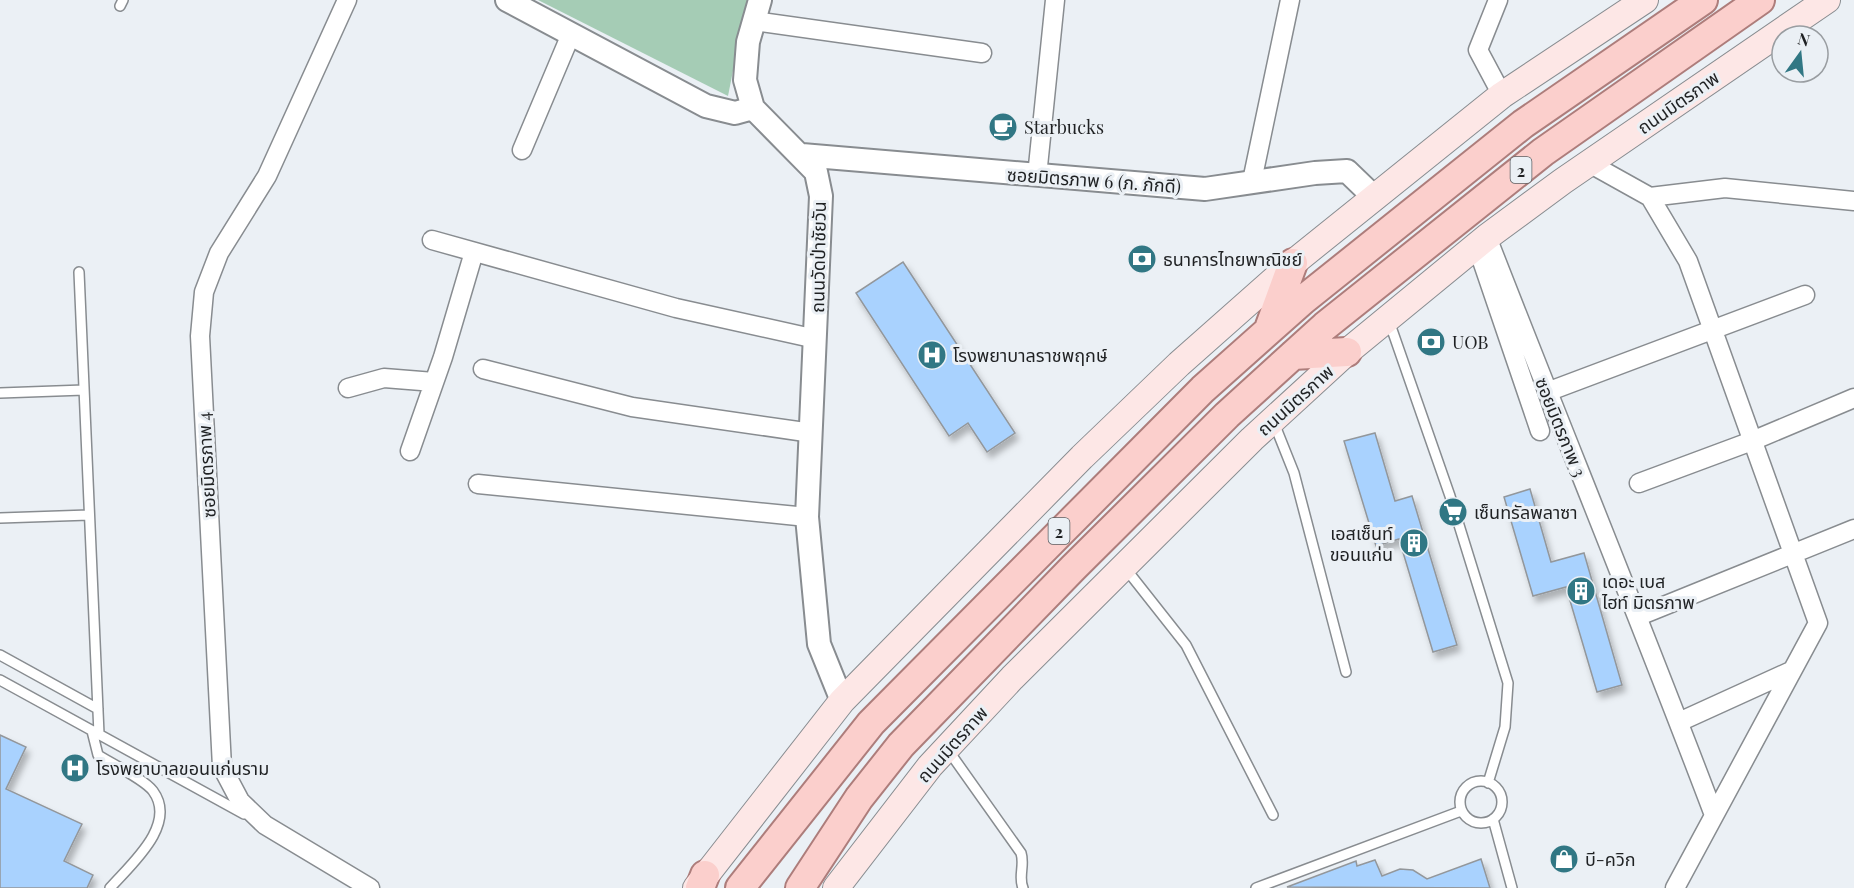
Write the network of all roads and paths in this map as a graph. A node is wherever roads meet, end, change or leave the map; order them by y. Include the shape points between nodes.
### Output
1 (347, 0) edge
2 (507, 0) edge
3 (1055, 0) edge
4 (1290, 0) edge
5 (1498, 0) edge
6 (1645, 0) edge
7 (1703, 0) edge
8 (1760, 0) edge
9 (1827, 0) edge
10 (757, 11) edge
11 (571, 34) junction
12 (982, 53) dead end
13 (1503, 95) junction
14 (753, 108) junction
15 (522, 150) dead end
16 (802, 154) junction
17 (1589, 163) junction
18 (1037, 176) junction
19 (1252, 182) junction
20 (1650, 197) junction
21 (1375, 198) junction
22 (1854, 201) edge
23 (432, 240) dead end
24 (1482, 242) junction
25 (474, 252) junction
26 (1293, 263) junction
27 (78, 272) dead end
28 (1805, 295) dead end
29 (1388, 319) junction
30 (1712, 328) junction
31 (1268, 330) junction
32 (816, 339) junction
33 (1347, 352) junction
34 (1293, 355) junction
35 (483, 369) dead end
36 (434, 382) junction
37 (348, 388) dead end
38 (84, 390) junction
39 (1547, 392) junction
40 (0, 393) edge
41 (1854, 398) edge
42 (1273, 420) junction
43 (1540, 430) dead end
44 (812, 433) junction
45 (1752, 441) junction
46 (410, 451) dead end
47 (1639, 483) dead end
48 (478, 484) dead end
49 (89, 515) junction
50 (807, 517) junction
51 (0, 518) edge
52 (1854, 529) edge
53 (1792, 553) junction
54 (1124, 567) junction
55 (1639, 616) junction
56 (0, 655) edge
57 (1791, 671) junction
58 (1346, 672) dead end
59 (0, 680) edge
60 (842, 701) junction
61 (98, 709) junction
62 (1679, 722) junction
63 (96, 733) junction
64 (947, 748) junction
65 (1488, 783) junction
66 (1461, 811) junction
67 (1273, 815) dead end
68 (1714, 815) junction
69 (1493, 819) junction
70 (265, 825) junction
71 (700, 884) edge
72 (837, 886) edge
73 (110, 888) edge
74 (370, 888) edge
75 (740, 888) edge
76 (800, 888) edge
77 (1023, 888) edge
78 (1256, 888) edge
79 (1512, 888) edge
80 (1675, 888) edge

1 - 70 street, ซอยมิตรภาพ 4 via 267,176 219,253 204,292 200,336 222,767 240,801
2 - 11 street
3 - 18 street
4 - 19 street
5 - 13 street via 1478,50
6 - 13 main road, 2
7 - 31 main road, 2 via 1523,124
8 - 34 main road, ถนนมิตรภาพ / 2 via 1543,152
9 - 17 main road, ถนนมิตรภาพ / 2
10 - 12 street
10 - 14 street via 748,42 745,80
11 - 14 street via 706,106 735,113
11 - 15 street
13 - 21 main road, 2
14 - 16 street, ถนนวัดป่าชัยวัน
16 - 18 street, ซอยมิตรภาพ 6 (ภ. ภักดี)
16 - 32 street, ถนนวัดป่าชัยวัน via 816,172 821,196
17 - 20 street
17 - 24 main road, ถนนมิตรภาพ / 2
18 - 19 street, ซอยมิตรภาพ 6 (ภ. ภักดี) via 1205,189
19 - 21 street, ซอยมิตรภาพ 6 (ภ. ภักดี) via 1347,171
20 - 22 street via 1725,188
20 - 30 street via 1688,261
21 - 26 main road, 2
23 - 25 street
24 - 29 main road, ถนนมิตรภาพ / 2
24 - 39 street, ซอยมิตรภาพ 3
24 - 43 street
25 - 32 street via 676,308
25 - 36 street
26 - 31 main road
26 - 60 main road, 2 via 1090,449
27 - 38 lane
28 - 30 street
29 - 33 main road, ถนนมิตรภาพ / 2
29 - 65 lane via 1450,496 1508,683 1505,727
30 - 39 street
30 - 45 street
31 - 75 main road, 2 via 1107,483 871,723
32 - 44 street, ถนนวัดป่าชัยวัน
33 - 34 main road
33 - 42 main road, ถนนมิตรภาพ / 2
34 - 76 main road, ถนนมิตรภาพ / 2 via 1227,415 908,736 859,798
35 - 44 street via 632,407
36 - 37 street via 384,378
36 - 46 street
38 - 40 lane
38 - 49 lane
39 - 55 street, ซอยมิตรภาพ 3
41 - 45 street
42 - 54 main road, ถนนมิตรภาพ / 2
42 - 58 lane via 1294,473
44 - 50 street, ถนนวัดป่าชัยวัน
45 - 47 street
45 - 53 street
48 - 50 street
49 - 51 lane
49 - 61 lane
50 - 60 street, ถนนวัดป่าชัยวัน via 819,644
52 - 53 street
53 - 55 street
53 - 57 street via 1818,622
54 - 64 main road, ถนนมิตรภาพ / 2
54 - 67 lane via 1186,645
55 - 62 street, ซอยมิตรภาพ 3
56 - 61 lane
57 - 62 street
57 - 68 street
59 - 63 lane
60 - 71 main road
61 - 63 lane
62 - 68 street, ซอยมิตรภาพ 3
63 - 70 lane
63 - 73 lane via 98,755 152,790 161,807 156,832
64 - 72 main road, ถนนมิตรภาพ / 2
64 - 77 lane via 1021,853
65 - 66 lane via 1476,782 1466,788 1460,798
65 - 69 lane via 1501,798 1500,810
66 - 69 lane via 1473,822
66 - 78 lane
68 - 80 street
69 - 79 lane
70 - 74 street, ซอยมิตรภาพ 4

